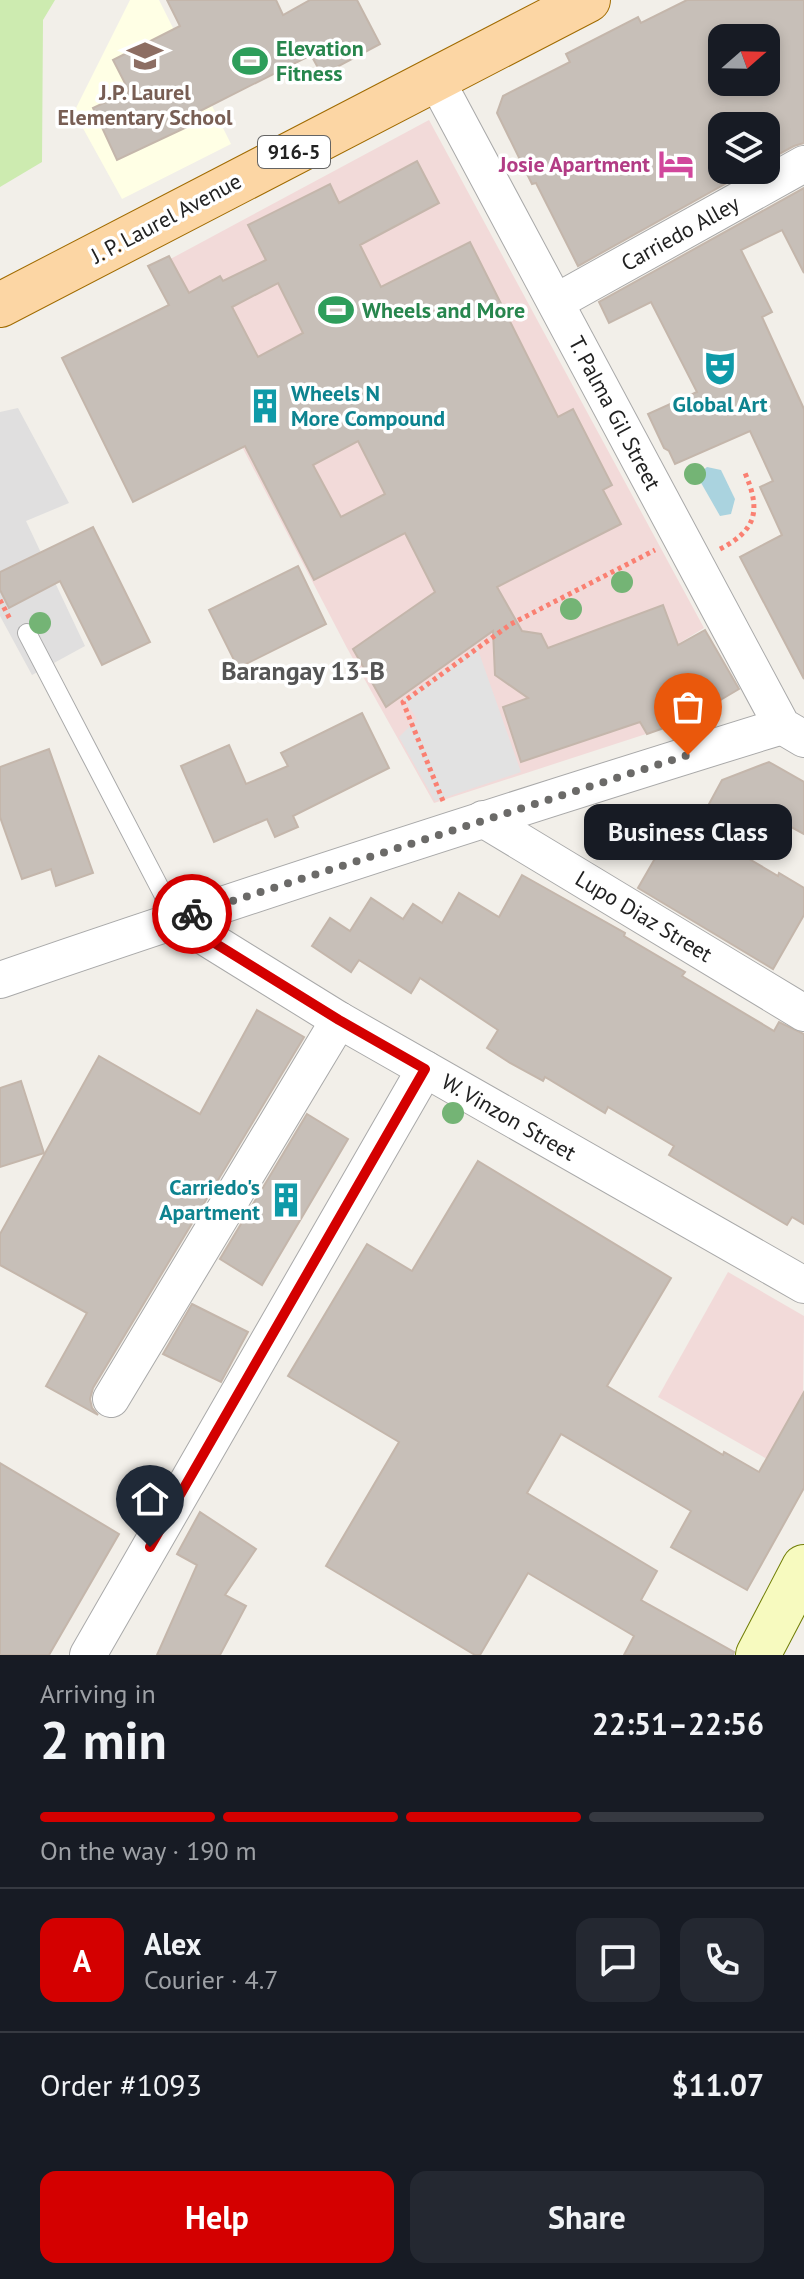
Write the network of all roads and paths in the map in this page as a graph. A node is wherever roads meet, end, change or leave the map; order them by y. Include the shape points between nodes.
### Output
1 (588, 0) edge
2 (435, 78) junction
3 (804, 164) edge
4 (556, 302) junction
5 (0, 305) edge
6 (745, 473) dead end
7 (688, 550) junction
8 (27, 633) dead end
9 (793, 732) edge
10 (468, 824) junction
11 (176, 919) junction
12 (0, 980) edge
13 (804, 1013) edge
14 (339, 1020) junction
15 (425, 1069) junction
16 (804, 1285) edge
17 (111, 1399) dead end
18 (804, 1567) edge
19 (88, 1655) edge
20 (758, 1655) edge

1 - 2 main road, J. P. Laurel Avenue / 916-5
2 - 4 street, T. Palma Gil Street
2 - 5 main road, J. P. Laurel Avenue / 916-5
3 - 4 street, Carriedo Alley
4 - 7 street, T. Palma Gil Street
6 - 7 path via 755,495 753,516 742,537
7 - 9 street, T. Palma Gil Street
7 - 10 path via 511,624 403,702
8 - 11 lane
9 - 10 street
10 - 11 street
10 - 13 street, Lupo Diaz Street
11 - 12 street
11 - 14 street, W. Vinzon Street
14 - 15 street, W. Vinzon Street
14 - 17 street
15 - 16 street, W. Vinzon Street
15 - 19 street
18 - 20 street

